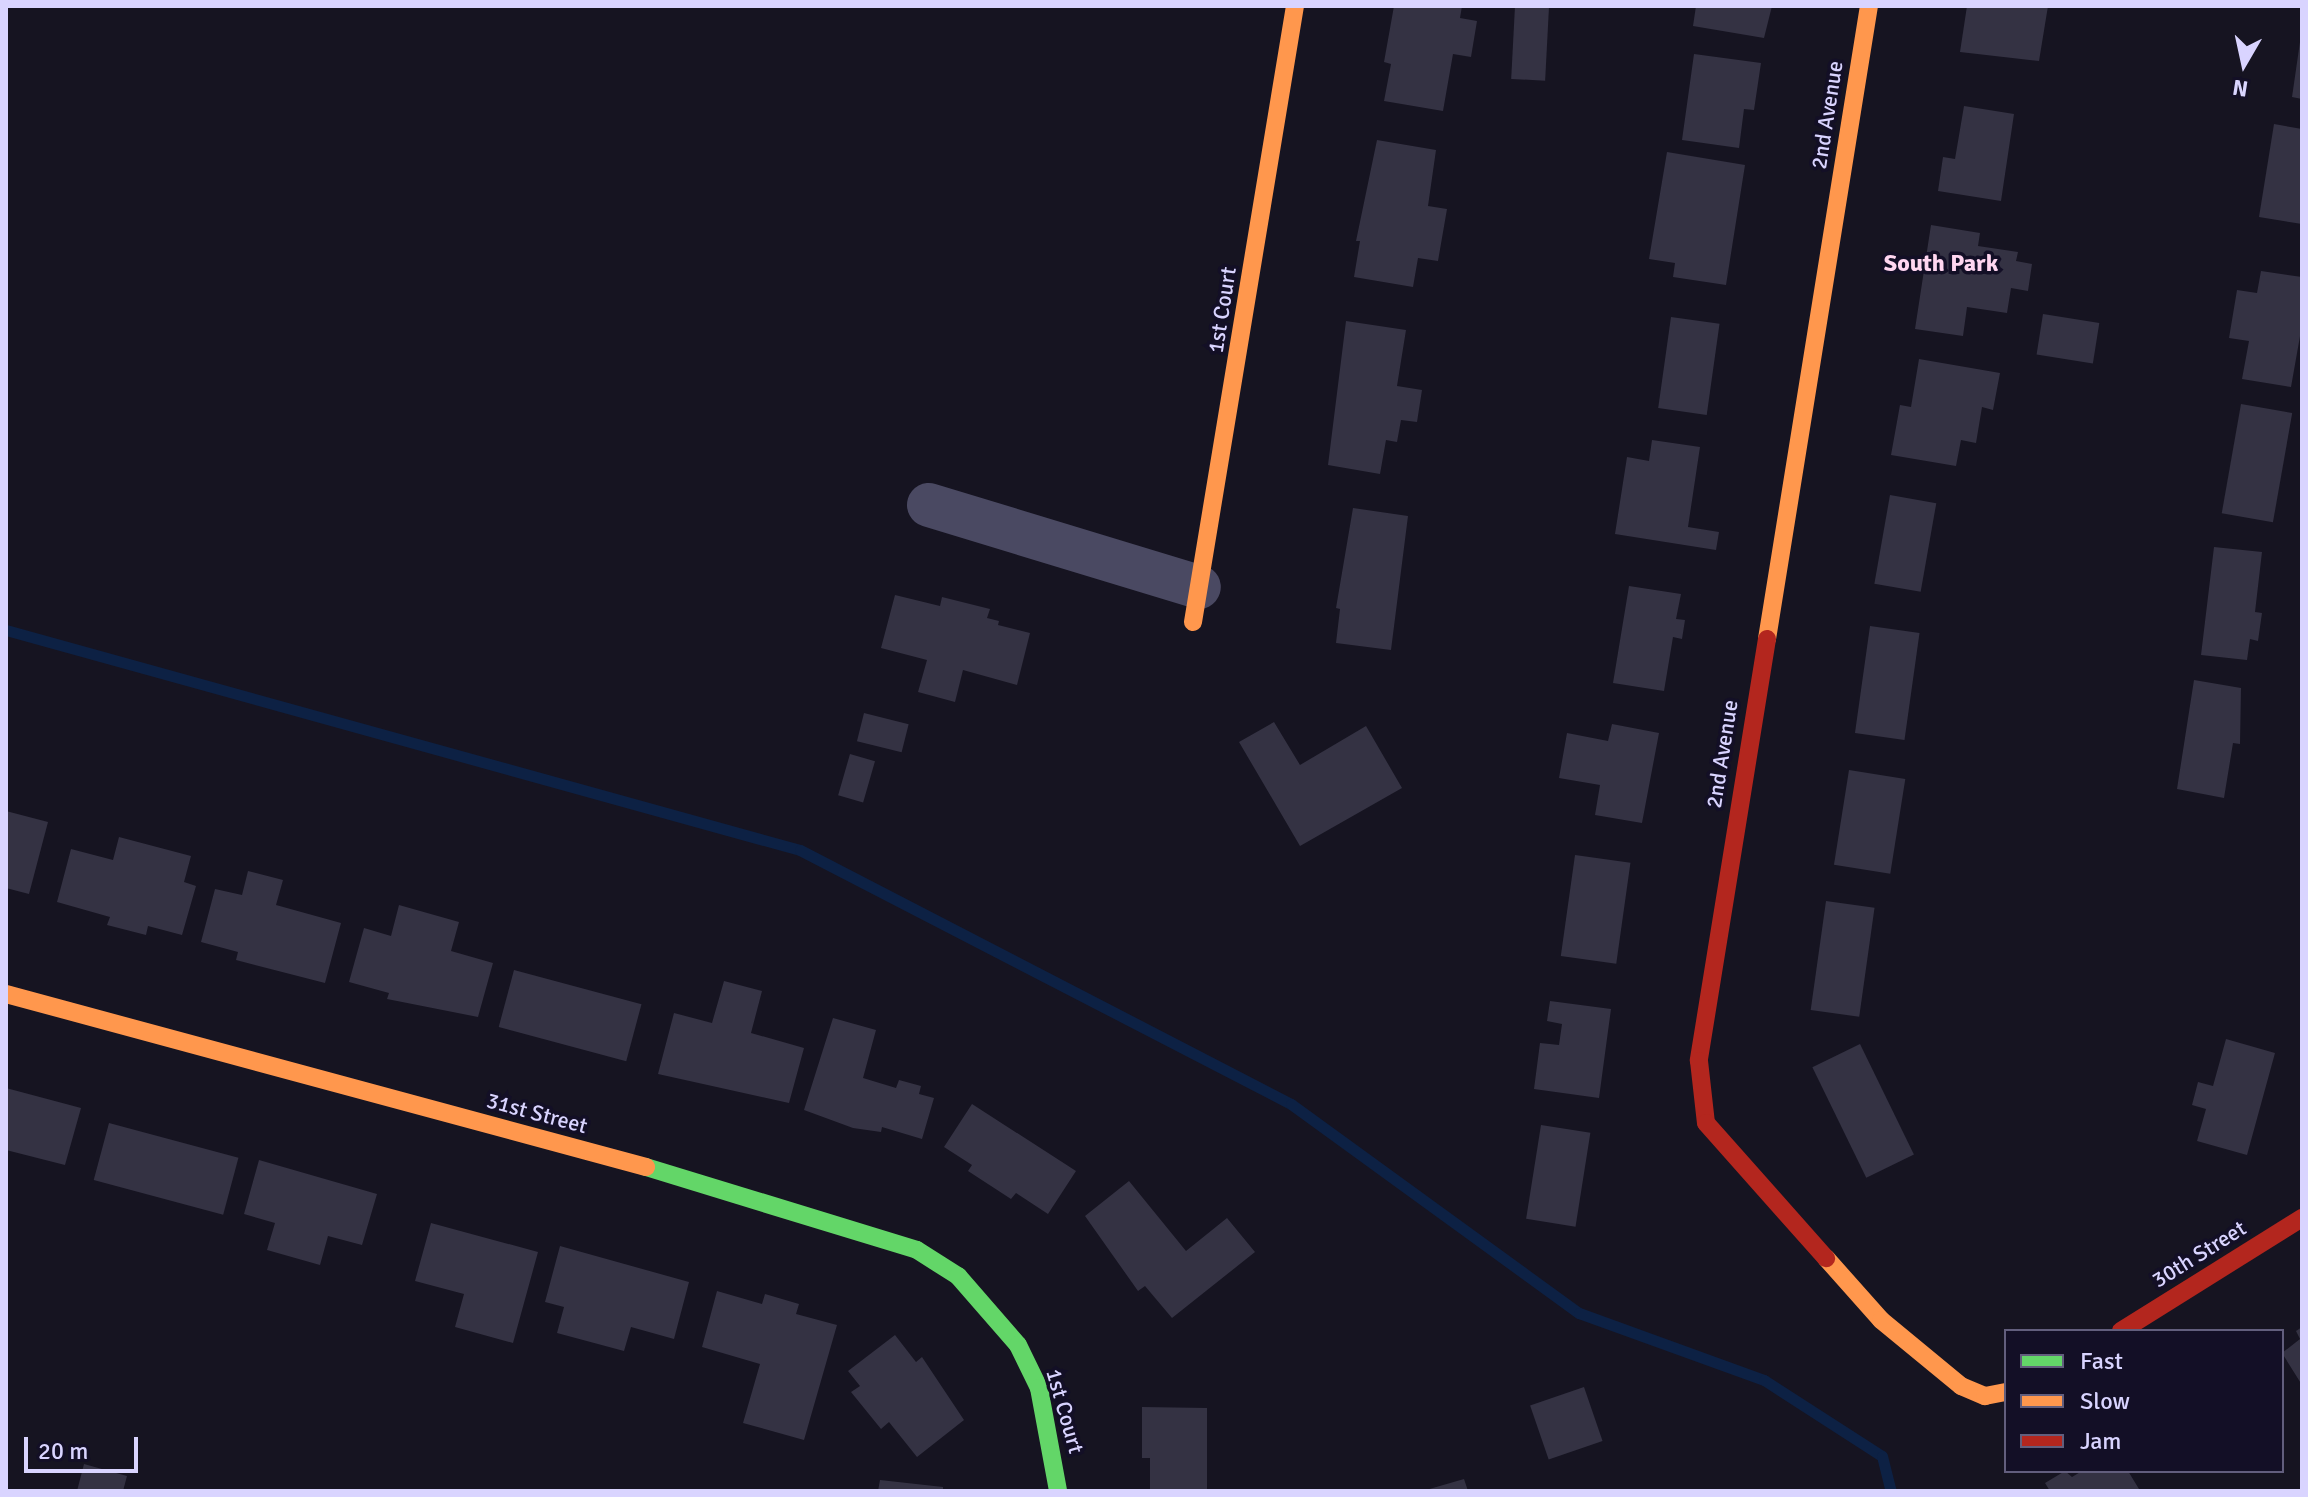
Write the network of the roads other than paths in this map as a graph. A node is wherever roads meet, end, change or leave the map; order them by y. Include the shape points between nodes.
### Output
1 (1295, 6) edge
2 (1869, 6) edge
3 (929, 505) dead end
4 (1196, 604) joint
5 (6, 994) edge
6 (2302, 1218) edge
7 (2124, 1329) edge
8 (1018, 1345) joint
9 (2004, 1392) edge
10 (1058, 1491) edge

1 - 4 street, 1st Court
2 - 9 street, 2nd Avenue via 1699,1061 1706,1123 1881,1320 1961,1386 1985,1396
3 - 4 street
5 - 8 street, 31st Street via 874,1232 917,1250 958,1276
6 - 7 street, 30th Street
8 - 10 street, 1st Court via 1039,1388

